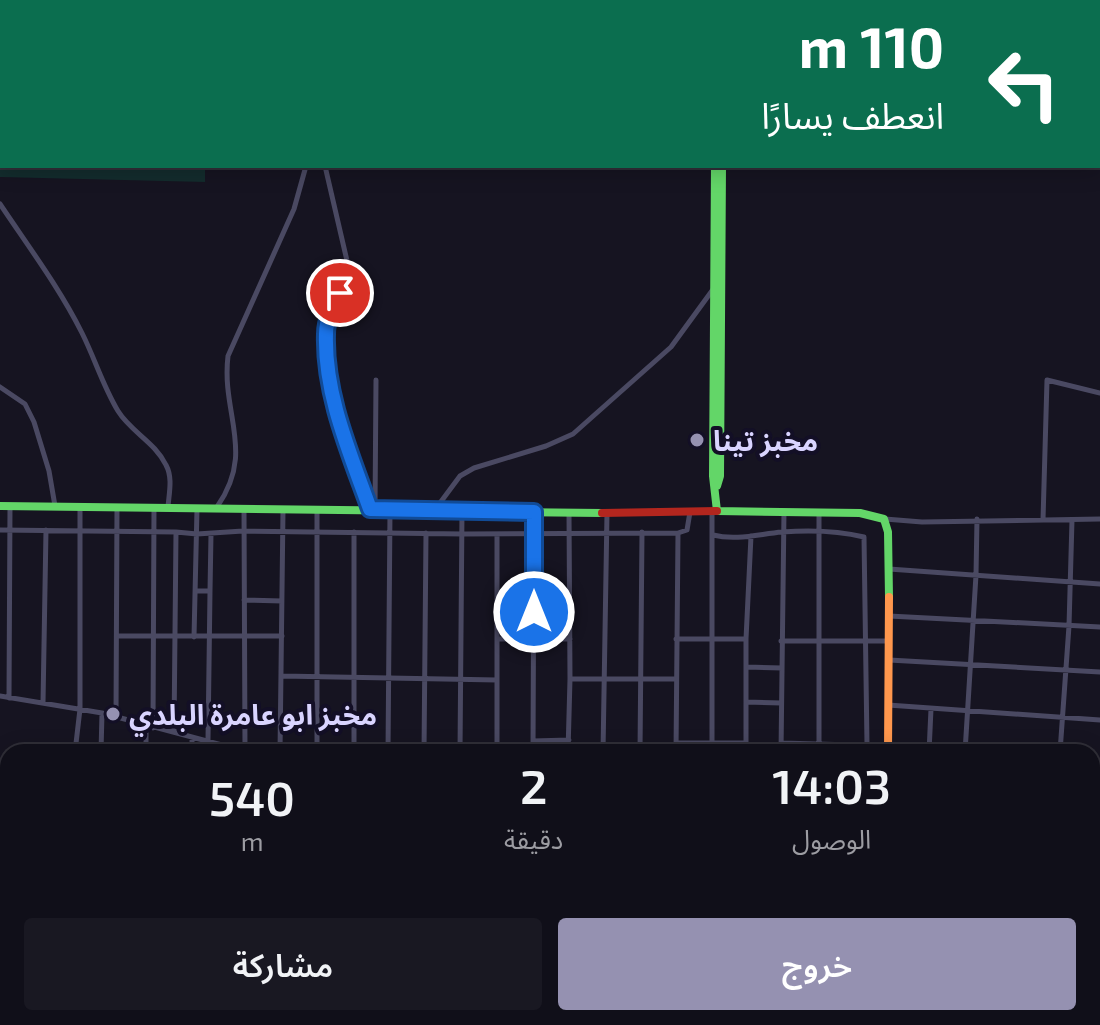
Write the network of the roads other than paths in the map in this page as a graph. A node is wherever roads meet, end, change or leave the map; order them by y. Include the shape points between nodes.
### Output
1 (306, 168) edge
2 (325, 168) edge
3 (715, 168) edge
4 (722, 168) edge
5 (0, 204) edge
6 (714, 287) junction
7 (376, 380) dead end
8 (0, 387) edge
9 (1100, 393) edge
10 (716, 486) junction
11 (0, 506) edge
12 (10, 506) junction
13 (55, 506) junction
14 (80, 506) junction
15 (117, 507) junction
16 (154, 508) junction
17 (168, 508) junction
18 (244, 508) junction
19 (317, 508) junction
20 (197, 509) junction
21 (216, 509) junction
22 (283, 509) junction
23 (372, 509) junction
24 (390, 510) junction
25 (434, 511) junction
26 (462, 511) junction
27 (714, 511) junction
28 (784, 511) junction
29 (819, 511) junction
30 (534, 512) junction
31 (690, 512) junction
32 (569, 513) junction
33 (607, 513) junction
34 (884, 519) junction
35 (977, 519) junction
36 (1100, 519) edge
37 (1043, 520) junction
38 (1072, 520) junction
39 (0, 530) edge
40 (9, 530) junction
41 (46, 530) junction
42 (79, 530) junction
43 (116, 530) junction
44 (153, 531) junction
45 (243, 531) junction
46 (282, 531) junction
47 (176, 532) junction
48 (317, 532) junction
49 (354, 532) junction
50 (389, 532) junction
51 (606, 532) junction
52 (642, 532) junction
53 (784, 532) junction
54 (821, 532) junction
55 (426, 533) junction
56 (568, 533) junction
57 (678, 533) junction
58 (197, 534) junction
59 (211, 534) junction
60 (463, 534) junction
61 (497, 534) junction
62 (533, 534) junction
63 (713, 535) junction
64 (751, 536) junction
65 (889, 569) junction
66 (976, 575) junction
67 (1070, 582) junction
68 (1100, 584) edge
69 (196, 591) junction
70 (210, 591) junction
71 (244, 600) junction
72 (282, 601) junction
73 (888, 616) junction
74 (974, 621) junction
75 (1069, 626) junction
76 (1100, 627) edge
77 (118, 636) junction
78 (152, 636) junction
79 (177, 636) junction
80 (282, 636) junction
81 (194, 637) junction
82 (246, 637) junction
83 (210, 638) junction
84 (714, 638) junction
85 (498, 639) junction
86 (534, 639) junction
87 (570, 639) junction
88 (676, 639) junction
89 (746, 639) junction
90 (781, 641) junction
91 (819, 641) junction
92 (865, 641) junction
93 (888, 641) junction
94 (888, 660) junction
95 (747, 667) junction
96 (972, 667) junction
97 (782, 668) junction
98 (1066, 671) junction
99 (1100, 672) edge
100 (282, 676) junction
101 (318, 676) junction
102 (353, 676) junction
103 (389, 677) junction
104 (425, 679) junction
105 (461, 679) junction
106 (570, 679) junction
107 (604, 679) junction
108 (676, 679) junction
109 (497, 680) junction
110 (640, 680) junction
111 (0, 696) edge
112 (9, 698) junction
113 (746, 702) junction
114 (43, 703) junction
115 (781, 703) junction
116 (888, 705) junction
117 (80, 709) junction
118 (931, 709) junction
119 (969, 712) junction
120 (102, 713) junction
121 (116, 717) junction
122 (1062, 719) junction
123 (1100, 720) edge
124 (150, 727) junction
125 (174, 732) junction
126 (192, 737) junction
127 (208, 740) junction
128 (569, 740) junction
129 (533, 741) joint
130 (677, 743) joint
131 (712, 743) junction
132 (746, 743) joint
133 (782, 743) joint
134 (76, 744) edge
135 (101, 744) edge
136 (147, 744) edge
137 (192, 744) edge
138 (221, 744) edge
139 (243, 744) edge
140 (280, 744) edge
141 (317, 744) edge
142 (354, 744) edge
143 (388, 744) edge
144 (424, 744) edge
145 (460, 744) edge
146 (497, 744) edge
147 (569, 744) edge
148 (603, 744) edge
149 (640, 744) edge
150 (819, 744) joint
151 (867, 744) edge
152 (888, 744) edge
153 (929, 744) edge
154 (966, 744) edge
155 (1060, 744) edge

1 - 21 street via 294,209 228,356 235,470
2 - 23 street via 348,265 347,281 325,332 328,365 343,441
3 - 6 street
4 - 10 street
5 - 17 street via 61,295 121,416 166,465
6 - 10 street
6 - 25 street via 671,347 573,434 474,468 460,476
7 - 23 street
8 - 13 street via 25,404 34,422
9 - 37 street via 1047,380
10 - 27 street
11 - 12 street
12 - 13 street
12 - 40 street
13 - 14 street
14 - 15 street
14 - 42 street
15 - 16 street
15 - 43 street
16 - 17 street
16 - 44 street
17 - 20 street
18 - 21 street
18 - 22 street
18 - 45 street
19 - 22 street
19 - 23 street
19 - 48 street
20 - 21 street
20 - 58 street
22 - 46 street
23 - 24 street
24 - 25 street
24 - 50 street
25 - 26 street
26 - 30 street
26 - 60 street
27 - 28 street
27 - 31 street
27 - 63 street
28 - 29 street
28 - 53 street
29 - 34 street
29 - 54 street
30 - 32 street
30 - 62 street
31 - 33 street
31 - 57 street via 687,530
32 - 33 street
32 - 56 street
33 - 51 street
34 - 35 street
34 - 65 street
35 - 37 street
35 - 66 street
36 - 38 street
37 - 38 street
38 - 67 street
39 - 40 street
40 - 41 street
40 - 112 street
41 - 42 street
41 - 114 street
42 - 43 street
42 - 117 street
43 - 44 street
43 - 77 street
44 - 47 street
44 - 78 street
45 - 46 street
45 - 59 street
45 - 71 street
46 - 48 street
46 - 72 street
47 - 58 street
47 - 79 street
48 - 49 street
48 - 101 street
49 - 50 street
49 - 102 street
50 - 55 street
50 - 103 street
51 - 52 street
51 - 56 street
51 - 107 street
52 - 57 street
52 - 110 street
53 - 54 street
53 - 64 street
53 - 90 street
54 - 91 street
54 - 92 street via 866,541
55 - 60 street
55 - 104 street
56 - 62 street
56 - 87 street
57 - 88 street
58 - 59 street
58 - 69 street
59 - 70 street
60 - 61 street
60 - 105 street
61 - 62 street
61 - 85 street
62 - 86 street
63 - 64 street
63 - 84 street
64 - 89 street
65 - 66 street
65 - 73 street
66 - 67 street
66 - 74 street
67 - 68 street
67 - 75 street
69 - 70 street
69 - 81 street
70 - 83 street
71 - 72 street
71 - 82 street
72 - 80 street
73 - 74 street
73 - 93 street
74 - 75 street
74 - 96 street
75 - 76 street
75 - 98 street
77 - 78 street
77 - 121 street
78 - 79 street
78 - 124 street
79 - 81 street
79 - 125 street
80 - 82 street
80 - 100 street
81 - 83 street
82 - 83 street
82 - 139 street
83 - 127 street
84 - 88 street
84 - 89 street
84 - 131 street
85 - 86 street
85 - 109 street
86 - 87 street
86 - 129 street
87 - 106 street
88 - 108 street
89 - 95 street
90 - 91 street
90 - 97 street
91 - 92 street
91 - 150 street
92 - 93 street
92 - 151 street
93 - 94 street
94 - 96 street
94 - 116 street
95 - 97 street
95 - 113 street
96 - 98 street
96 - 119 street
97 - 115 street
98 - 99 street
98 - 122 street
100 - 101 street
100 - 140 street
101 - 102 street
101 - 141 street
102 - 103 street
102 - 142 street
103 - 104 street
103 - 143 street
104 - 105 street
104 - 144 street
105 - 109 street
105 - 145 street
106 - 107 street
106 - 128 street
107 - 110 street
107 - 148 street
108 - 110 street
108 - 130 street
109 - 146 street
110 - 149 street
111 - 112 street
112 - 114 street
113 - 115 street
113 - 132 street
114 - 117 street
115 - 133 street
116 - 118 street
116 - 152 street
117 - 120 street
117 - 134 street
118 - 119 street
118 - 153 street
119 - 122 street
119 - 154 street
120 - 121 street
120 - 135 street
121 - 124 street
122 - 123 street
122 - 155 street
124 - 125 street
124 - 136 street
125 - 126 street
126 - 127 street
126 - 137 street
127 - 138 street
128 - 129 street
128 - 147 street
130 - 131 street
131 - 132 street
133 - 150 street

